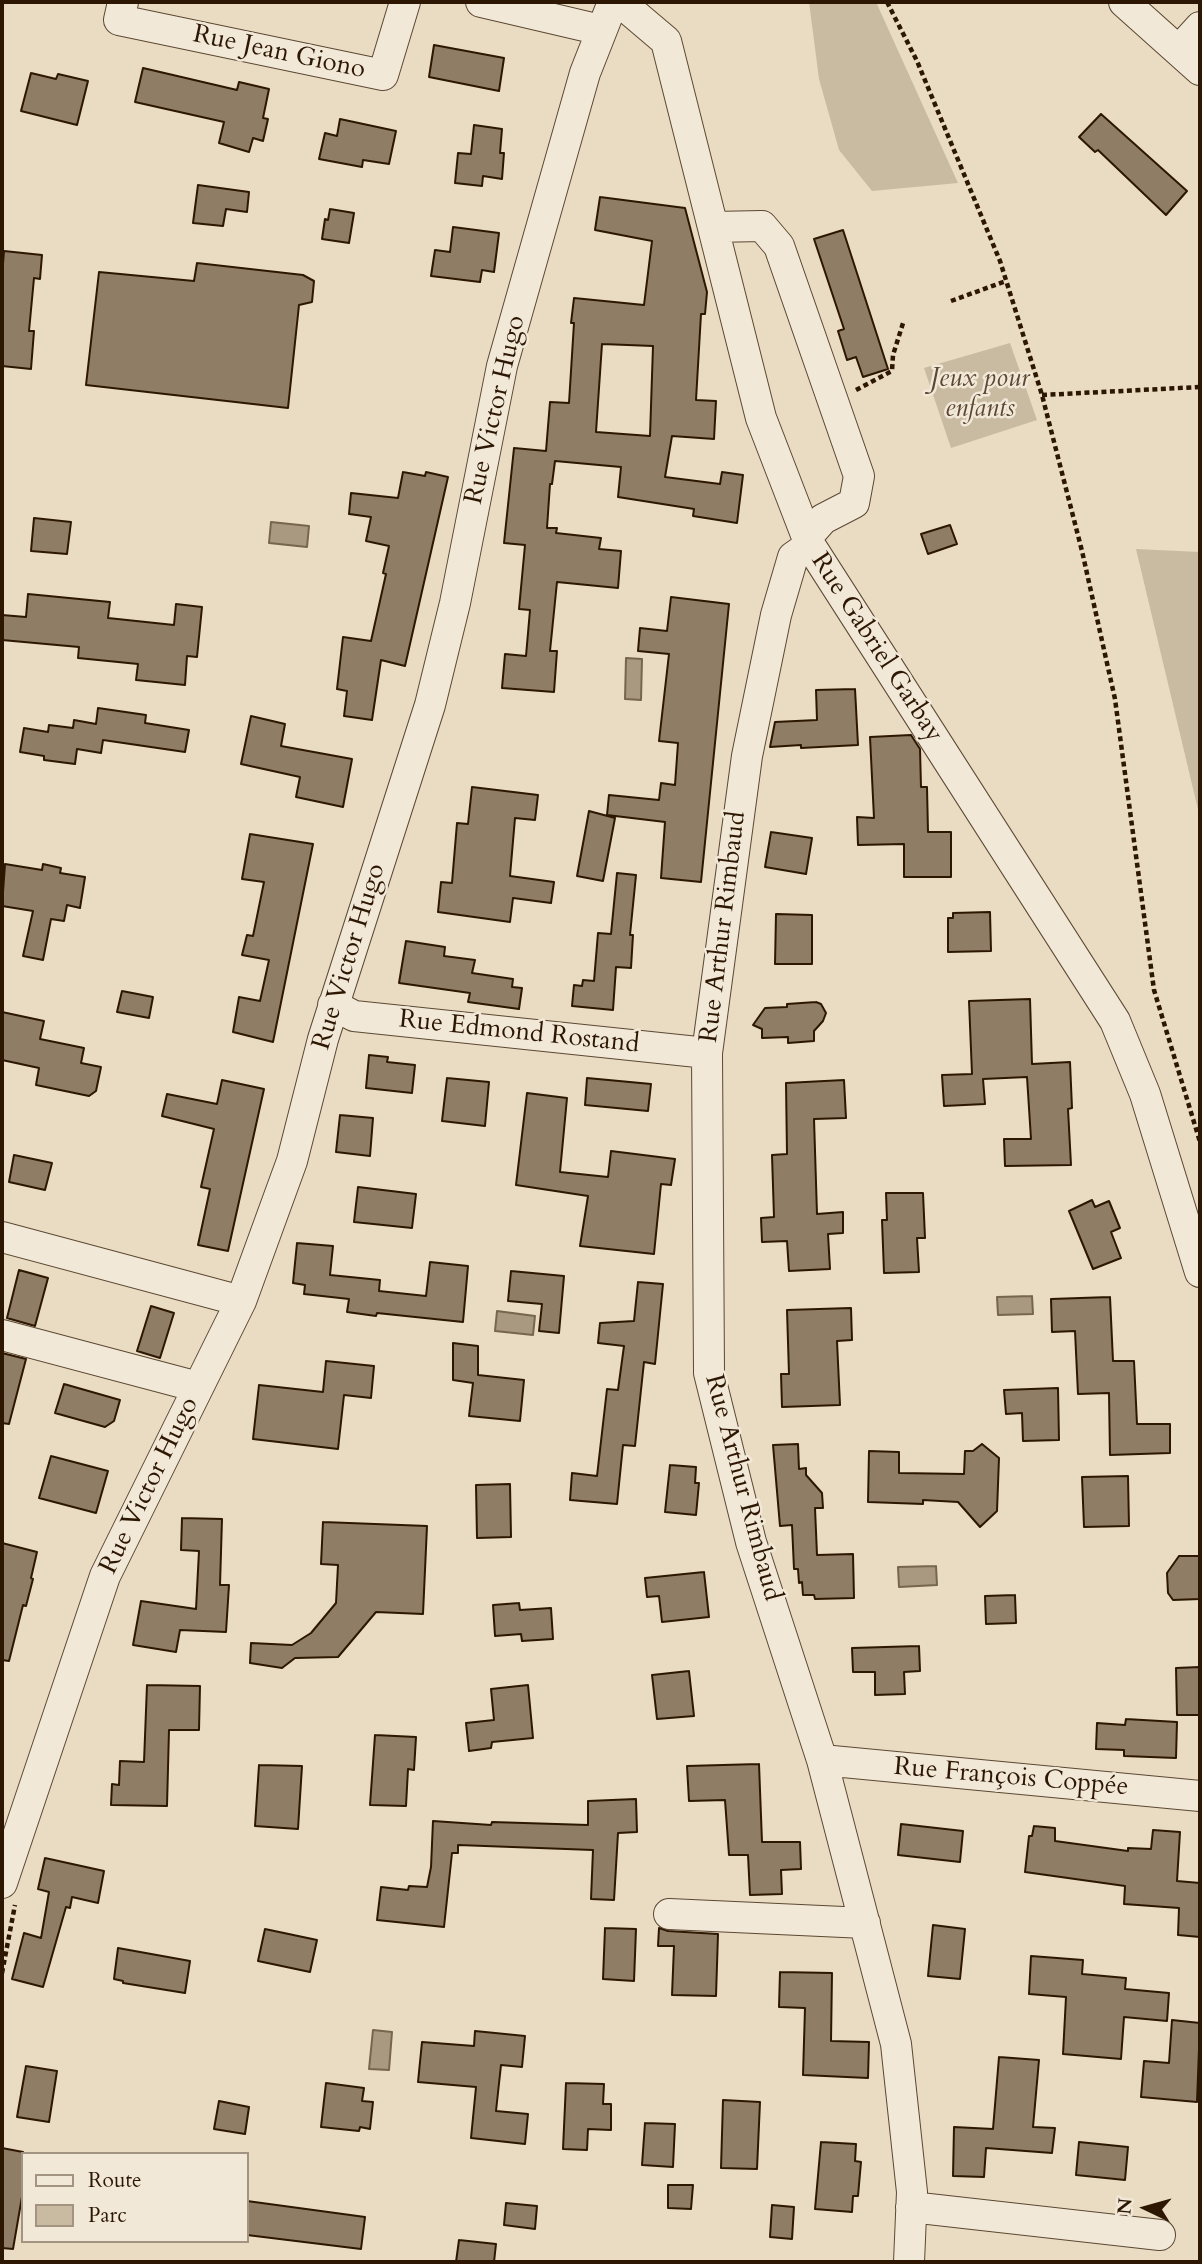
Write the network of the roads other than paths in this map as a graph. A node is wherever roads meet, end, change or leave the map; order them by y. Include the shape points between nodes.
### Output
1 (123, 2) edge
2 (405, 2) edge
3 (481, 2) edge
4 (613, 2) edge
5 (620, 2) edge
6 (1124, 2) edge
7 (1200, 27) edge
8 (601, 30) junction
9 (1190, 60) edge
10 (713, 227) junction
11 (808, 541) junction
12 (333, 1004) junction
13 (707, 1053) junction
14 (2, 1237) edge
15 (1200, 1272) edge
16 (241, 1301) junction
17 (2, 1335) edge
18 (198, 1388) junction
19 (822, 1760) junction
20 (1200, 1796) edge
21 (2, 1883) edge
22 (668, 1914) dead end
23 (865, 1923) junction
24 (911, 2207) junction
25 (1160, 2235) dead end
26 (909, 2262) edge

1 - 2 street, Rue Jean Giono via 119,20 383,75
3 - 8 street
4 - 8 street, Rue Victor Hugo
5 - 10 street, Rue Gabriel Garbay via 666,41
6 - 9 street
7 - 9 street
8 - 12 street, Rue Victor Hugo via 502,366 430,705
10 - 11 street, Rue Gabriel Garbay via 761,418
10 - 11 street, Rue Arthur Rimbaud via 762,226 779,246 859,476 854,503 823,519
11 - 13 street, Rue Arthur Rimbaud via 793,557 776,615 747,756
11 - 15 street, Rue Gabriel Garbay via 1115,1021 1145,1094
12 - 13 street, Rue Edmond Rostand via 354,1016
12 - 16 street, Rue Victor Hugo via 292,1161
13 - 19 street, Rue Arthur Rimbaud via 709,1373 751,1542
14 - 16 street
16 - 18 street, Rue Victor Hugo
17 - 18 street
18 - 21 street, Rue Victor Hugo via 105,1576
19 - 20 street, Rue François Coppée
19 - 23 street, Rue Arthur Rimbaud
22 - 23 street
23 - 24 street, Rue Arthur Rimbaud via 896,2044
24 - 25 street
24 - 26 street, Rue Arthur Rimbaud

